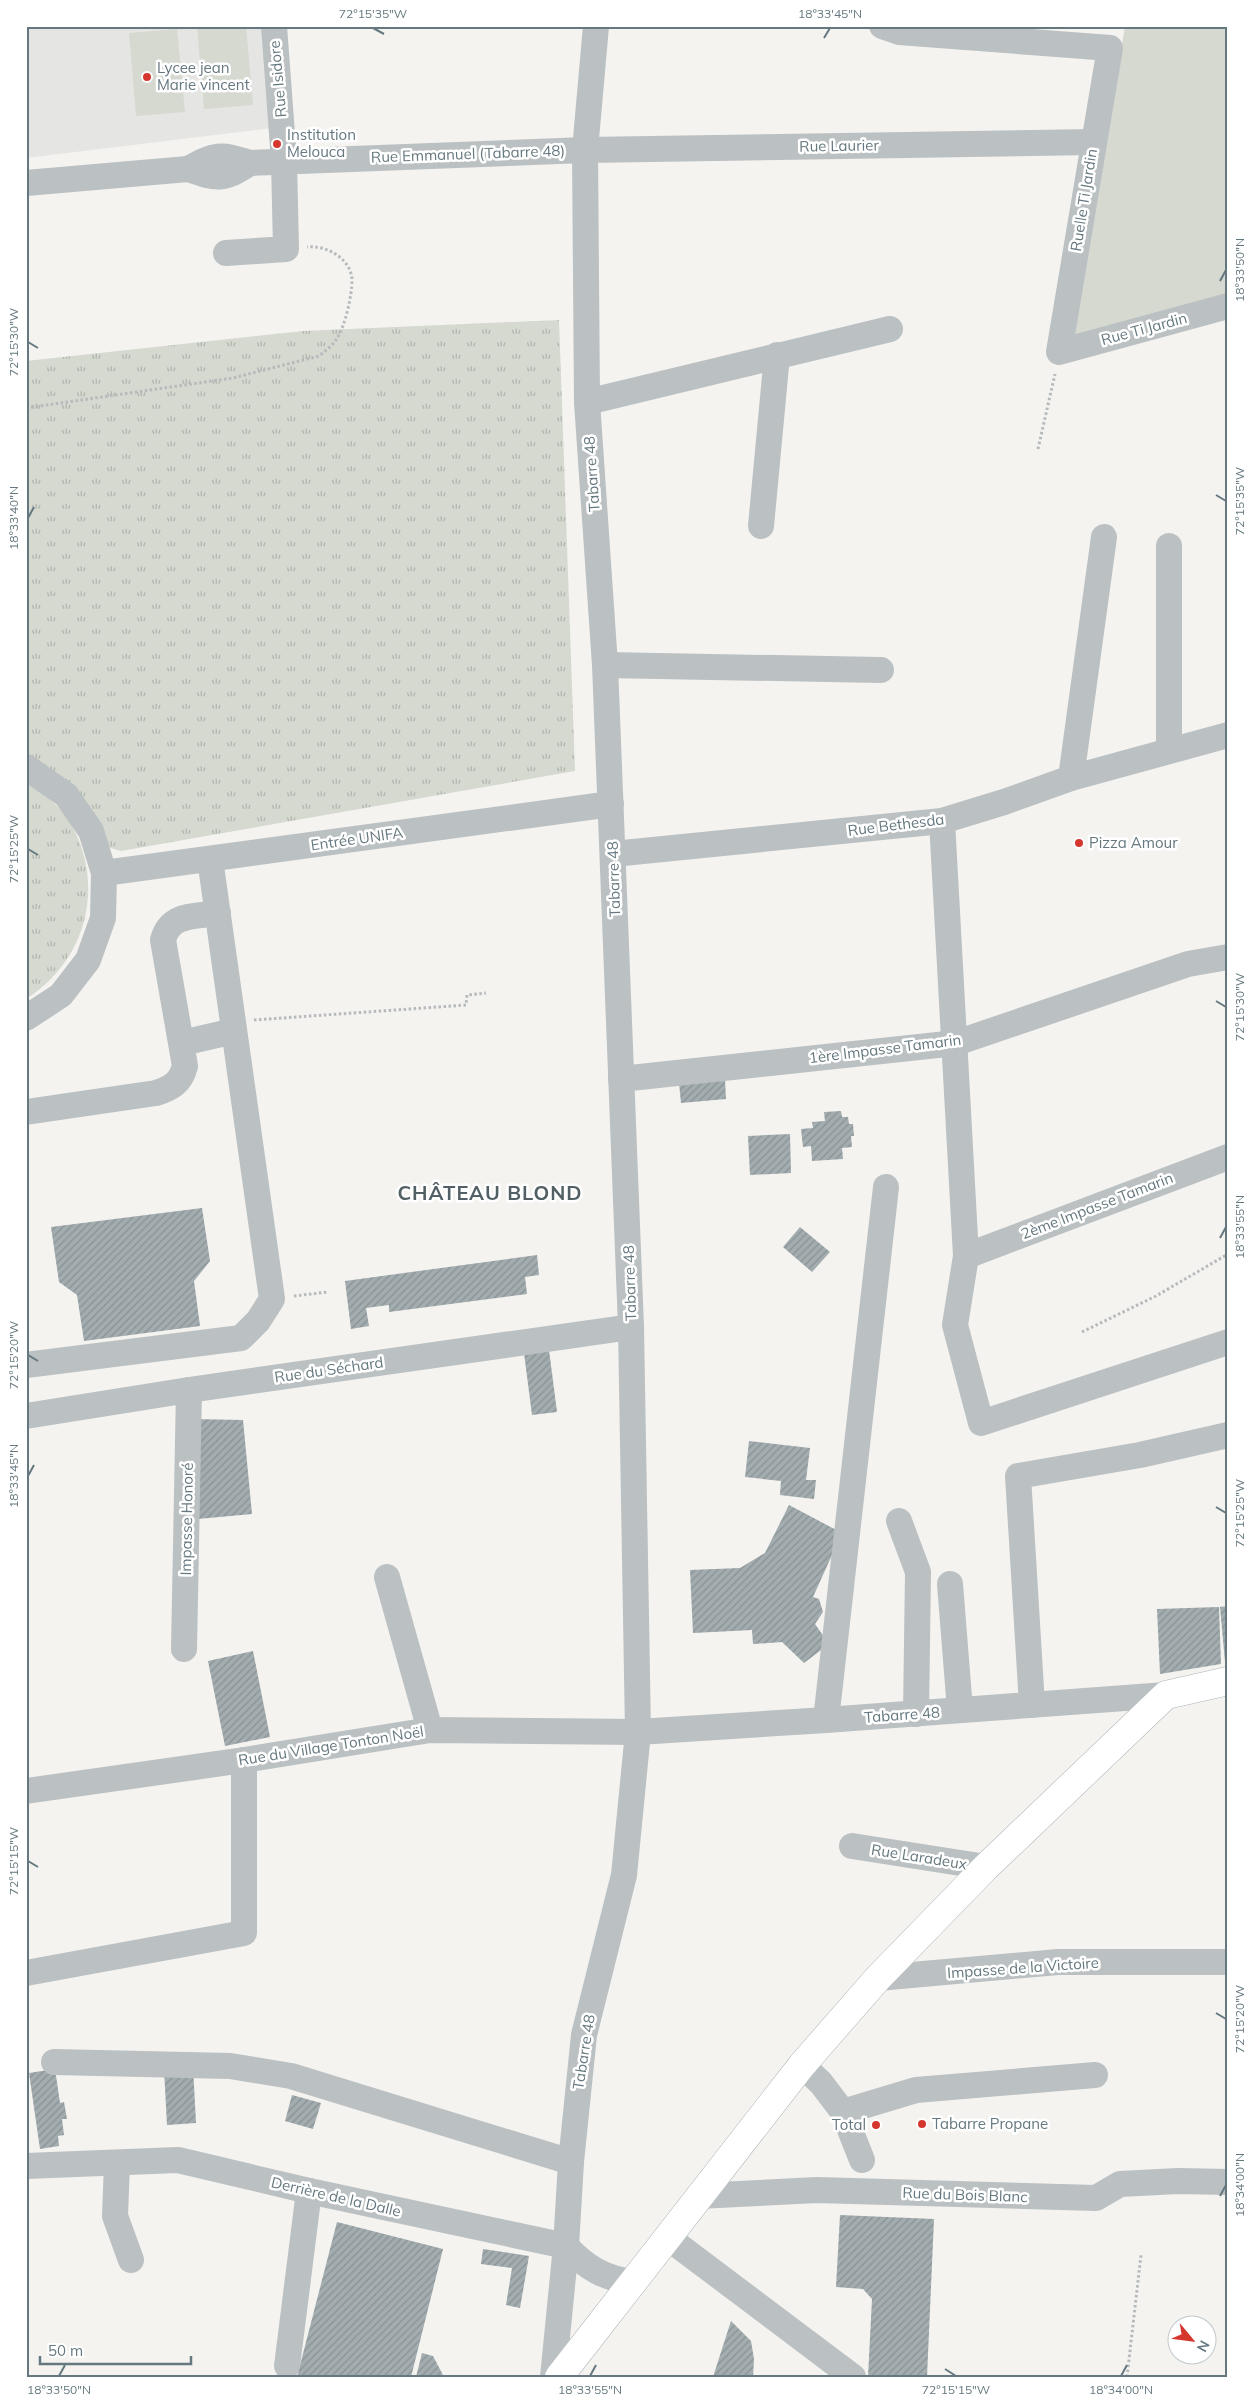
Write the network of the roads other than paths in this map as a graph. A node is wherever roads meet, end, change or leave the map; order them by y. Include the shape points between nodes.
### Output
1 (274, 26) edge
2 (596, 26) edge
3 (882, 26) edge
4 (1093, 142) junction
5 (585, 150) junction
6 (284, 161) junction
7 (26, 183) edge
8 (226, 253) dead end
9 (1228, 306) edge
10 (890, 328) dead end
11 (1060, 352) joint
12 (777, 355) junction
13 (587, 402) junction
14 (761, 526) dead end
15 (1104, 537) dead end
16 (1169, 546) dead end
17 (605, 665) junction
18 (881, 670) dead end
19 (1228, 734) edge
20 (1169, 750) junction
21 (26, 767) edge
22 (1071, 778) junction
23 (611, 804) junction
24 (942, 821) junction
25 (613, 854) junction
26 (210, 859) junction
27 (104, 873) junction
28 (218, 913) junction
29 (1228, 957) edge
30 (26, 1018) edge
31 (234, 1027) junction
32 (182, 1043) junction
33 (956, 1043) junction
34 (621, 1079) junction
35 (26, 1112) edge
36 (1228, 1157) edge
37 (886, 1187) dead end
38 (966, 1256) junction
39 (631, 1327) junction
40 (1228, 1342) edge
41 (26, 1365) edge
42 (189, 1390) junction
43 (26, 1416) edge
44 (1228, 1435) edge
45 (899, 1520) dead end
46 (387, 1577) dead end
47 (950, 1584) dead end
48 (184, 1649) dead end
49 (1228, 1681) edge
50 (1166, 1695) junction
51 (1032, 1705) junction
52 (960, 1710) junction
53 (916, 1714) junction
54 (826, 1720) junction
55 (430, 1730) junction
56 (638, 1732) junction
57 (244, 1760) junction
58 (26, 1791) edge
59 (852, 1846) dead end
60 (986, 1867) junction
61 (1228, 1962) edge
62 (26, 1973) edge
63 (878, 1978) junction
64 (54, 2062) dead end
65 (802, 2064) junction
66 (1095, 2075) dead end
67 (843, 2112) junction
68 (862, 2160) dead end
69 (571, 2162) junction
70 (116, 2163) junction
71 (26, 2166) edge
72 (1228, 2182) edge
73 (309, 2192) junction
74 (698, 2196) junction
75 (666, 2237) junction
76 (566, 2246) junction
77 (131, 2260) dead end
78 (633, 2282) junction
79 (287, 2366) dead end
80 (553, 2377) edge
81 (560, 2377) edge
82 (853, 2377) edge

1 - 6 street, Rue Isidore
2 - 5 street, Tabarre 48
3 - 4 street, Ruelle Ti Jardin via 899,32 1110,48
4 - 5 street, Rue Laurier
4 - 11 street, Ruelle Ti Jardin
5 - 6 street, Rue Emmanuel (Tabarre 48)
5 - 13 street, Tabarre 48
6 - 7 street, Rue Emmanuel (Tabarre 48) via 250,163 226,155 208,157 188,169
6 - 8 street, Rue Isidore via 286,249
9 - 11 street, Rue Ti Jardin
10 - 12 street
12 - 13 street
12 - 14 street
13 - 17 street, Tabarre 48
15 - 22 street
16 - 20 street
17 - 18 street
17 - 23 street, Tabarre 48
19 - 20 street, Rue Bethesda
20 - 22 street, Rue Bethesda
21 - 27 street via 66,795 91,831
22 - 24 street, Rue Bethesda
23 - 25 street, Tabarre 48
23 - 26 street, Entrée UNIFA
24 - 25 street, Rue Bethesda
24 - 33 street
25 - 34 street, Tabarre 48
26 - 27 street, Entrée UNIFA
26 - 28 street
27 - 30 street via 103,918 88,960 61,995
28 - 31 street
28 - 32 street via 177,919 168,925 163,940
29 - 33 street, 1ère Impasse Tamarin via 1188,964
31 - 32 street
31 - 41 street via 272,1299 258,1322 241,1338
32 - 35 street via 183,1075 167,1090
33 - 34 street, 1ère Impasse Tamarin
33 - 38 street
34 - 39 street, Tabarre 48
36 - 38 street, 2ème Impasse Tamarin
37 - 54 street
38 - 40 street via 955,1325 981,1423
39 - 42 street, Rue du Séchard
39 - 56 street, Tabarre 48
42 - 43 street, Rue du Séchard
42 - 48 street, Impasse Honoré
44 - 51 street via 1140,1455 1018,1476
45 - 53 street via 918,1572
46 - 55 street
47 - 52 street
49 - 50 main road
50 - 51 street, Tabarre 48
50 - 60 main road
51 - 52 street, Tabarre 48
52 - 53 street, Tabarre 48
53 - 54 street, Tabarre 48
54 - 56 street, Tabarre 48
55 - 56 street, Rue du Village Tonton Noël
55 - 57 street, Rue du Village Tonton Noël
56 - 69 street, Tabarre 48 via 624,1875 584,2035
57 - 58 street, Rue du Village Tonton Noël
57 - 62 street via 244,1933
59 - 60 street, Rue Laradeux
60 - 63 main road
61 - 63 street, Impasse de la Victoire via 1058,1962
63 - 65 main road
64 - 69 street via 230,2066 291,2076
65 - 67 street
65 - 74 main road
66 - 67 street via 916,2090
67 - 68 street
69 - 76 street, Tabarre 48
70 - 71 street, Derrière de la Dalle
70 - 73 street, Derrière de la Dalle via 178,2160
70 - 77 street via 115,2216
72 - 74 street, Rue du Bois Blanc via 1120,2184 1096,2198 818,2190
73 - 76 street, Derrière de la Dalle
73 - 79 street
74 - 75 main road
75 - 78 main road
75 - 82 street
76 - 78 street via 581,2263 599,2274
76 - 80 street, Tabarre 48
78 - 81 main road

